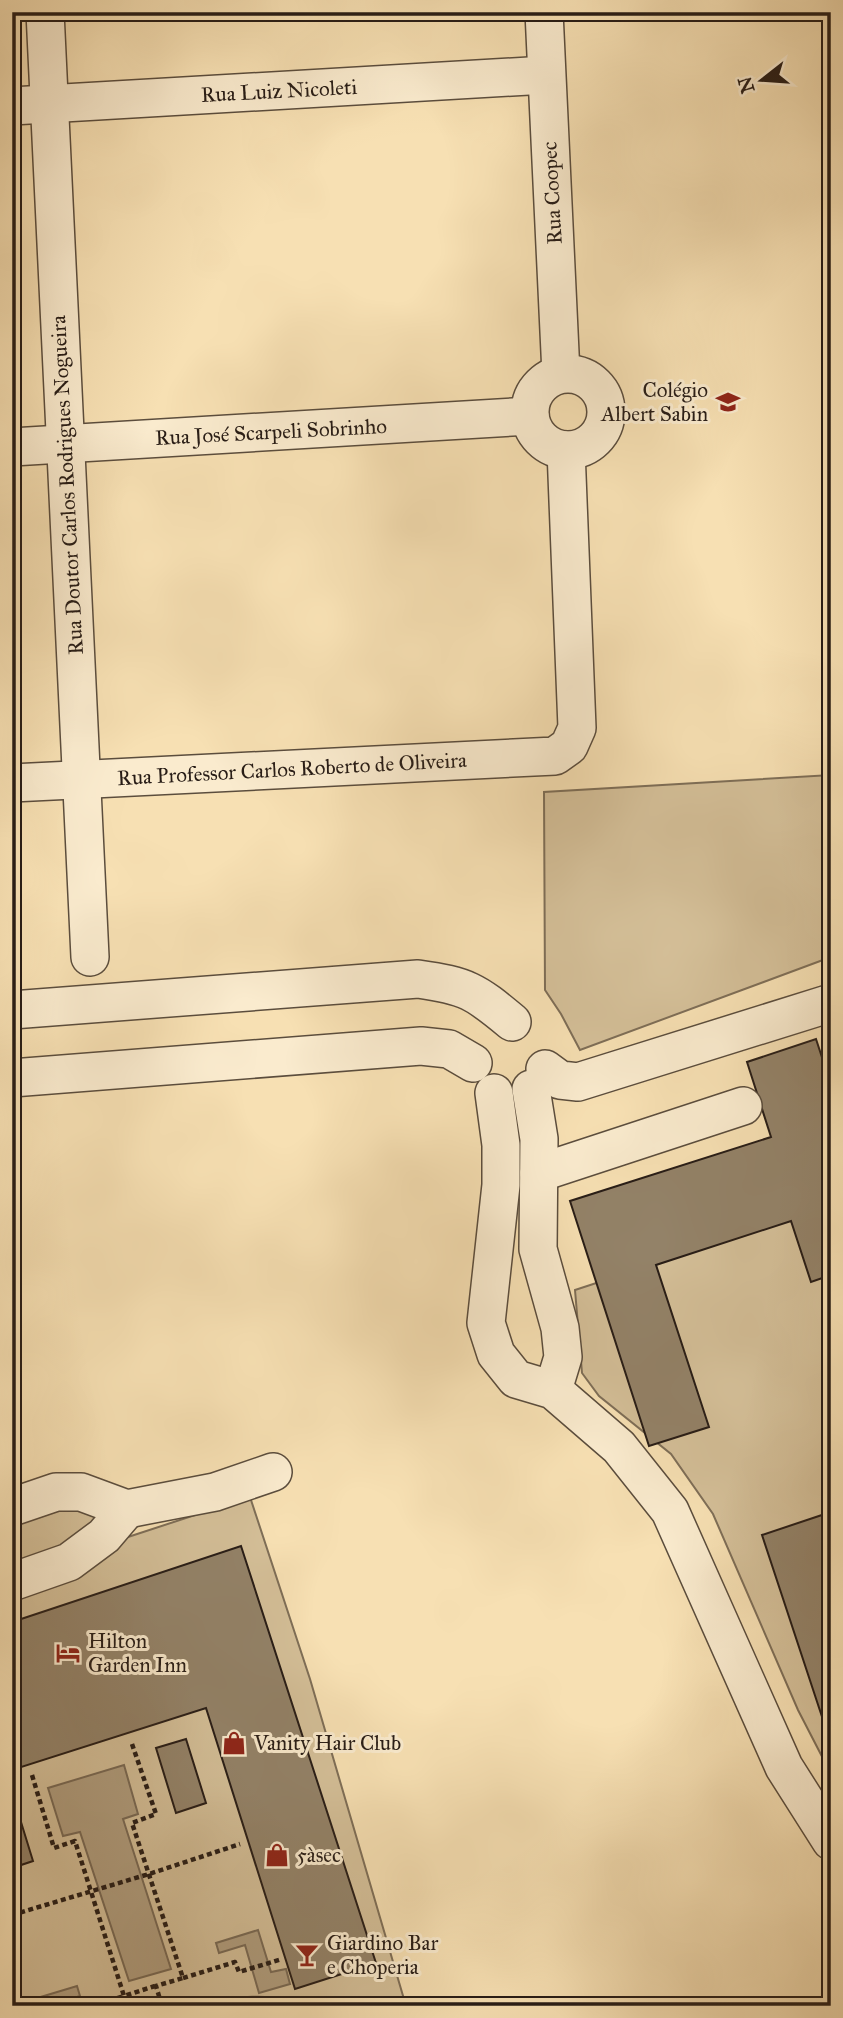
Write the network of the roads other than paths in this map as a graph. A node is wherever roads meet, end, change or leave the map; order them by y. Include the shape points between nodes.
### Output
1 (45, 12) edge
2 (544, 12) edge
3 (546, 75) junction
4 (50, 104) junction
5 (12, 106) edge
6 (561, 374) junction
7 (530, 416) junction
8 (66, 444) junction
9 (12, 447) edge
10 (566, 450) junction
11 (81, 780) junction
12 (12, 783) edge
13 (90, 957) dead end
14 (831, 1003) edge
15 (12, 1010) edge
16 (512, 1023) junction
17 (473, 1063) junction
18 (12, 1078) edge
19 (538, 1079) junction
20 (494, 1093) junction
21 (743, 1106) dead end
22 (539, 1172) junction
23 (553, 1390) junction
24 (273, 1472) dead end
25 (12, 1507) edge
26 (127, 1509) junction
27 (12, 1582) edge
28 (831, 1842) edge

1 - 4 street, Rua Doutor Carlos Rodrigues Nogueira
2 - 3 street, Rua Coopec
3 - 4 street, Rua Luiz Nicoleti
3 - 6 street, Rua Coopec
4 - 5 street, Rua Luiz Nicoleti
4 - 8 street, Rua Doutor Carlos Rodrigues Nogueira
6 - 7 street via 537,389
6 - 10 street via 577,374 592,382 602,394 606,410 604,426 595,439 582,448
7 - 8 street, Rua José Scarpeli Sobrinho
7 - 10 street via 538,436
8 - 9 street, Rua José Scarpeli Sobrinho
8 - 11 street, Rua Doutor Carlos Rodrigues Nogueira
10 - 11 street, Rua Professor Carlos Roberto de Oliveira via 577,728 569,746 555,756
11 - 12 street, Rua Professor Carlos Roberto de Oliveira
11 - 13 street, Rua Doutor Carlos Rodrigues Nogueira
14 - 19 street via 578,1082
15 - 16 street via 418,979 456,984 482,997
16 - 17 street via 488,1029 479,1038
16 - 19 street via 535,1033 542,1043 546,1056
17 - 18 street via 449,1049 421,1046
17 - 20 street via 476,1075
19 - 20 street via 519,1095
19 - 22 street
20 - 23 street via 501,1185 486,1323 496,1354 516,1379
21 - 22 street
22 - 23 street via 538,1249 560,1328 563,1357
23 - 28 street via 620,1447 670,1511 784,1767
24 - 26 street via 215,1492
25 - 26 street via 56,1492 81,1492
26 - 27 street via 104,1536 69,1562

